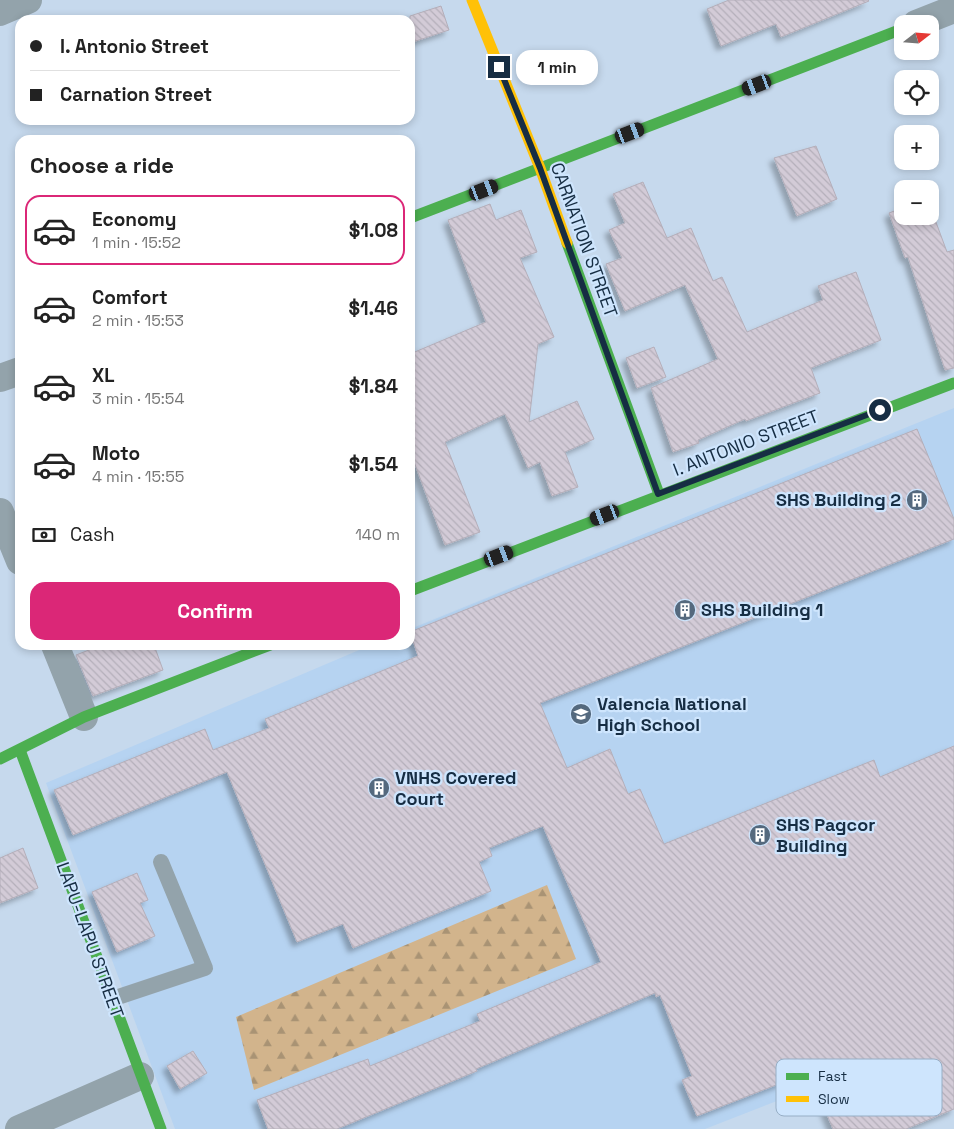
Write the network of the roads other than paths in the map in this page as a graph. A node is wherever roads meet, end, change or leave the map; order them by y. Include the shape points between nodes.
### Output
1 (28, 0) edge
2 (472, 0) edge
3 (954, 9) edge
4 (0, 12) edge
5 (939, 15) edge
6 (894, 32) edge
7 (540, 168) junction
8 (415, 216) edge
9 (15, 373) edge
10 (0, 378) edge
11 (954, 383) edge
12 (658, 494) junction
13 (0, 512) edge
14 (15, 549) edge
15 (415, 588) edge
16 (56, 650) edge
17 (257, 650) edge
18 (84, 717) junction
19 (20, 750) junction
20 (0, 759) edge
21 (161, 862) dead end
22 (112, 999) junction
23 (140, 1076) junction
24 (20, 1129) edge
25 (161, 1129) edge

1 - 4 street
2 - 7 street, CARNATION STREET
3 - 5 street
6 - 7 street
7 - 8 street
7 - 12 street, CARNATION STREET
9 - 10 street
11 - 12 street, I. ANTONIO STREET
12 - 15 street, I. ANTONIO STREET
13 - 14 street
16 - 18 street
17 - 18 street
18 - 19 street
19 - 20 street
19 - 22 street, LAPU-LAPU STREET
21 - 22 lane via 205,968
22 - 23 street, LAPU-LAPU STREET
23 - 24 street
23 - 25 street, LAPU-LAPU STREET

